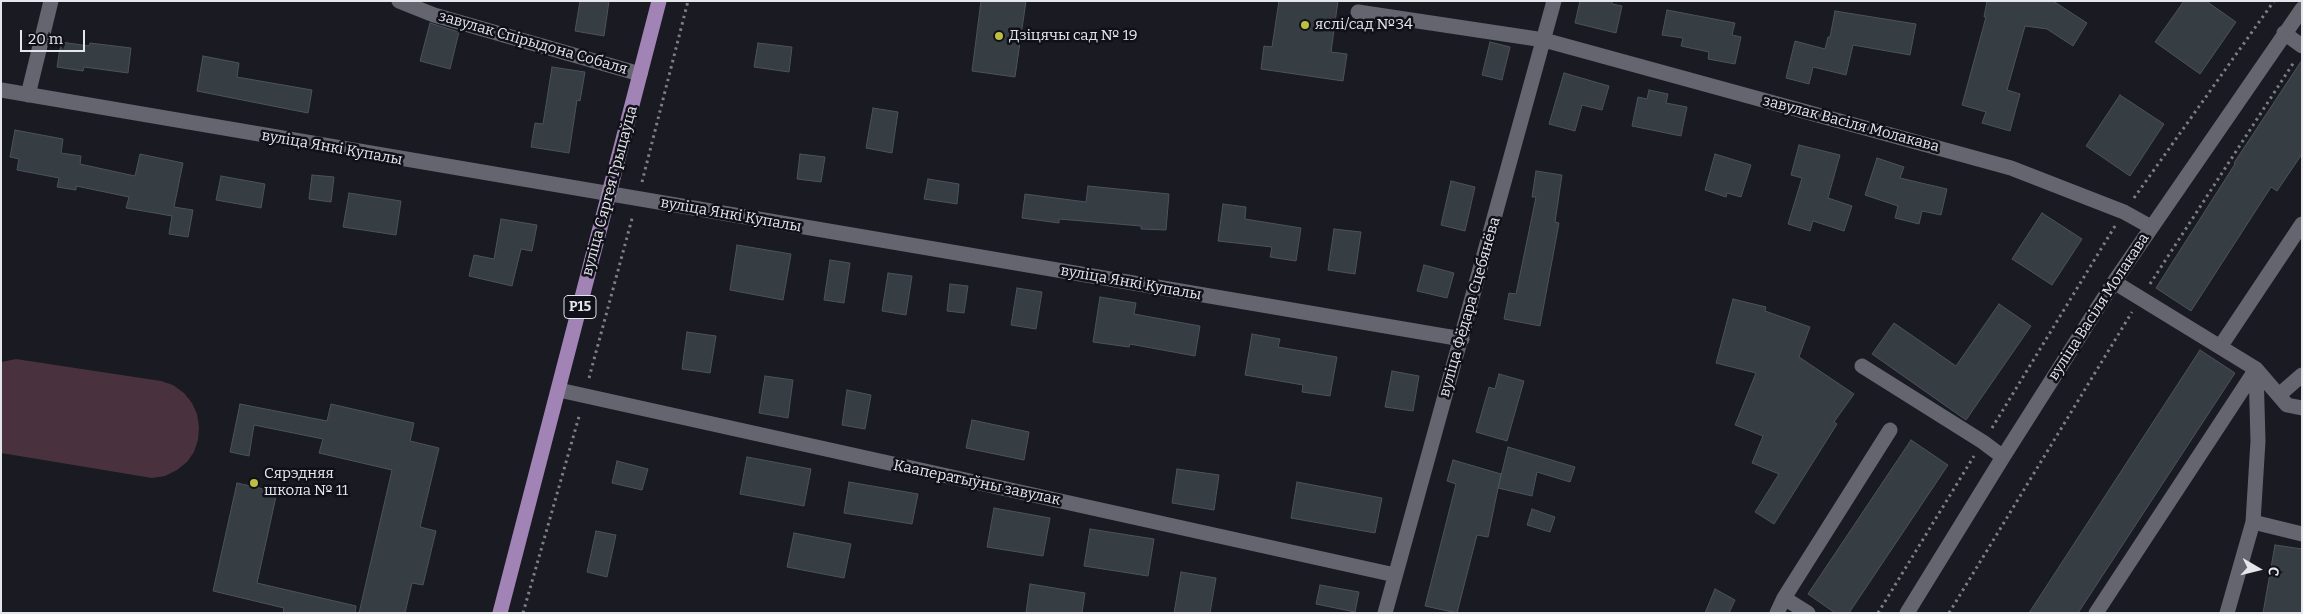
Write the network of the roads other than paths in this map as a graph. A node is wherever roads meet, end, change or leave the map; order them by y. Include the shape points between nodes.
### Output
1 (51, 1) edge
2 (399, 1) edge
3 (659, 1) edge
4 (1554, 1) edge
5 (2302, 9) edge
6 (1358, 12) dead end
7 (2284, 34) junction
8 (1544, 40) junction
9 (2299, 52) edge
10 (640, 74) junction
11 (1, 90) edge
12 (28, 95) junction
13 (610, 195) junction
14 (2302, 224) edge
15 (2151, 227) junction
16 (2114, 282) junction
17 (1462, 339) junction
18 (2220, 347) junction
19 (1862, 366) dead end
20 (2256, 369) junction
21 (2302, 375) edge
22 (559, 390) junction
23 (2279, 396) junction
24 (2302, 408) edge
25 (1890, 430) dead end
26 (2002, 457) junction
27 (2253, 522) junction
28 (2302, 534) edge
29 (1395, 575) junction
30 (1784, 598) junction
31 (500, 613) edge
32 (1385, 613) edge
33 (1777, 613) edge
34 (1808, 613) edge
35 (1908, 613) edge
36 (2096, 613) edge
37 (2227, 613) edge

1 - 12 street
2 - 10 street, завулак Спірыдона Собаля via 434,15
3 - 10 main road, вуліца Сяргея Грыцаўца / Р15
4 - 8 street, вуліца Фёдара Сцебянёва
5 - 7 street, вуліца Васіля Молакава
6 - 8 street, завулак Васіля Молакава
7 - 9 street
7 - 15 street, вуліца Васіля Молакава
8 - 15 street, завулак Васіля Молакава via 2011,168 2124,212
8 - 17 street, вуліца Фёдара Сцебянёва
10 - 13 main road, вуліца Сяргея Грыцаўца / Р15
11 - 12 street, вуліца Янкі Купалы
12 - 13 street, вуліца Янкі Купалы
13 - 17 street, вуліца Янкі Купалы
13 - 22 main road, вуліца Сяргея Грыцаўца / Р15
14 - 18 street
15 - 16 street, вуліца Васіля Молакава
16 - 18 street
16 - 26 street, вуліца Васіля Молакава
17 - 29 street, вуліца Фёдара Сцебянёва
18 - 20 street
19 - 26 street
20 - 23 street
20 - 27 street via 2258,441
20 - 36 street
21 - 23 street
22 - 29 street, Кааператыўны завулак
22 - 31 main road, вуліца Сяргея Грыцаўца / Р15
23 - 24 street via 2287,405
25 - 30 street
26 - 35 street, вуліца Васіля Молакава
27 - 28 street
27 - 37 street
29 - 32 street, вуліца Фёдара Сцебянёва
30 - 33 street
30 - 34 street

